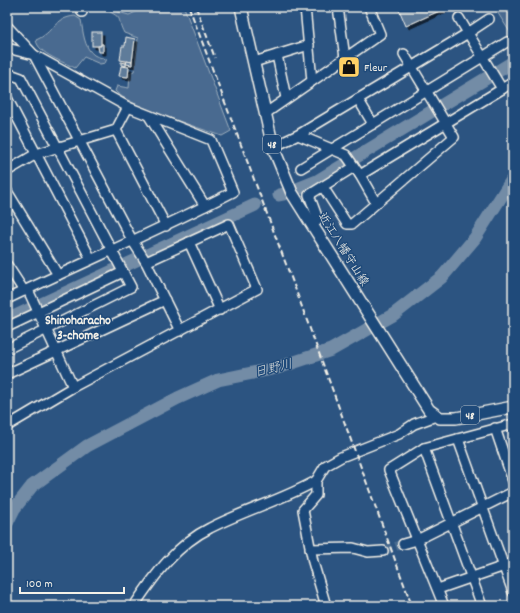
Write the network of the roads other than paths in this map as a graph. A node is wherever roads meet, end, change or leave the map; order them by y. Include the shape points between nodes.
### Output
1 (241, 7) edge
2 (305, 7) edge
3 (338, 7) edge
4 (369, 7) edge
5 (459, 18) dead end
6 (489, 19) dead end
7 (7, 26) edge
8 (468, 33) junction
9 (513, 42) edge
10 (308, 45) junction
11 (7, 48) edge
12 (404, 54) dead end
13 (34, 55) junction
14 (277, 55) junction
15 (345, 58) junction
16 (483, 58) junction
17 (254, 62) junction
18 (411, 66) junction
19 (7, 73) edge
20 (312, 81) junction
21 (513, 82) edge
22 (502, 89) junction
23 (427, 92) junction
24 (7, 98) edge
25 (286, 98) junction
26 (358, 99) junction
27 (128, 107) junction
28 (266, 112) junction
29 (149, 116) junction
30 (446, 123) junction
31 (373, 124) junction
32 (116, 130) junction
33 (298, 135) junction
34 (80, 141) junction
35 (273, 147) junction
36 (58, 148) junction
37 (330, 149) junction
38 (36, 154) junction
39 (351, 163) junction
40 (301, 168) dead end
41 (7, 171) edge
42 (360, 175) junction
43 (323, 187) junction
44 (7, 191) edge
45 (376, 203) junction
46 (205, 206) junction
47 (313, 224) junction
48 (166, 226) junction
49 (132, 240) junction
50 (189, 242) junction
51 (111, 250) junction
52 (144, 258) junction
53 (91, 259) junction
54 (7, 265) edge
55 (121, 269) junction
56 (58, 275) junction
57 (26, 290) junction
58 (7, 299) edge
59 (165, 300) junction
60 (36, 308) junction
61 (220, 310) junction
62 (7, 327) edge
63 (47, 330) junction
64 (180, 331) junction
65 (7, 349) edge
66 (56, 351) junction
67 (7, 374) edge
68 (73, 387) junction
69 (513, 407) edge
70 (432, 413) junction
71 (513, 424) edge
72 (7, 426) edge
73 (495, 428) junction
74 (458, 439) junction
75 (424, 448) junction
76 (316, 481) junction
77 (513, 481) edge
78 (513, 492) edge
79 (483, 507) junction
80 (452, 523) junction
81 (417, 540) junction
82 (403, 544) tunnel mouth
83 (310, 549) junction
84 (383, 551) tunnel mouth
85 (513, 563) edge
86 (504, 566) junction
87 (471, 577) junction
88 (438, 589) junction
89 (513, 592) edge
90 (134, 606) edge
91 (326, 606) edge
92 (444, 606) edge
93 (482, 606) edge

1 - 17 main road, 近江八幡守山線 / 48
2 - 10 street
3 - 15 street
4 - 15 street via 380,34
5 - 8 street
6 - 8 street
7 - 13 street
8 - 16 street
8 - 18 street
9 - 16 street via 507,42
10 - 14 street
10 - 20 street
11 - 13 street
12 - 18 street
13 - 27 street
13 - 34 street
14 - 17 street
14 - 25 street
15 - 20 street
16 - 22 street
16 - 23 street
17 - 28 main road, 近江八幡守山線 / 48
18 - 23 street
18 - 26 street
19 - 36 street via 21,78
20 - 25 street
21 - 22 street
22 - 30 street
23 - 30 street
23 - 31 street
24 - 38 street
25 - 28 street
26 - 31 street
26 - 33 street
27 - 29 street
27 - 32 street
28 - 35 main road, 近江八幡守山線 / 48
29 - 46 street
29 - 46 street via 211,140 233,192
30 - 42 street
30 - 45 street via 454,137
31 - 37 street
32 - 34 street
32 - 48 street
33 - 35 street
33 - 37 street
34 - 36 street
34 - 49 street
35 - 47 main road, 近江八幡守山線 / 48 via 292,192
36 - 38 street
36 - 51 street
37 - 39 street
37 - 40 street
38 - 41 street
38 - 53 street
39 - 42 street
39 - 43 street
42 - 45 street
43 - 45 street via 347,224 352,224
43 - 47 street via 309,195 318,219
44 - 56 street
46 - 48 street
47 - 70 main road, 近江八幡守山線 / 48
48 - 49 street
49 - 51 street
49 - 52 street
50 - 52 street
50 - 61 street
50 - 61 street via 229,224 257,289
51 - 53 street
51 - 55 street
52 - 59 street
53 - 56 street
54 - 57 street
55 - 60 street
55 - 63 street via 131,287
56 - 57 street
57 - 58 street
57 - 60 street
59 - 64 street
59 - 66 street
60 - 62 street
60 - 63 street
61 - 64 street
63 - 65 street
63 - 66 street
64 - 68 street
66 - 67 street
66 - 68 street
68 - 72 street
69 - 70 main road, 48 via 456,418
70 - 76 street via 399,434 325,466
71 - 73 street
73 - 74 street
73 - 77 street
74 - 75 street
74 - 79 street
75 - 80 street
75 - 81 street via 389,470
76 - 83 street via 316,495 303,510
76 - 90 street via 209,528 162,566
78 - 79 street
79 - 80 street
79 - 86 street
80 - 81 street
80 - 87 street
81 - 82 street
81 - 88 street
83 - 84 street via 353,548 368,552
83 - 91 street
85 - 86 street
86 - 87 street
86 - 89 street
87 - 88 street
87 - 93 street
88 - 92 street

